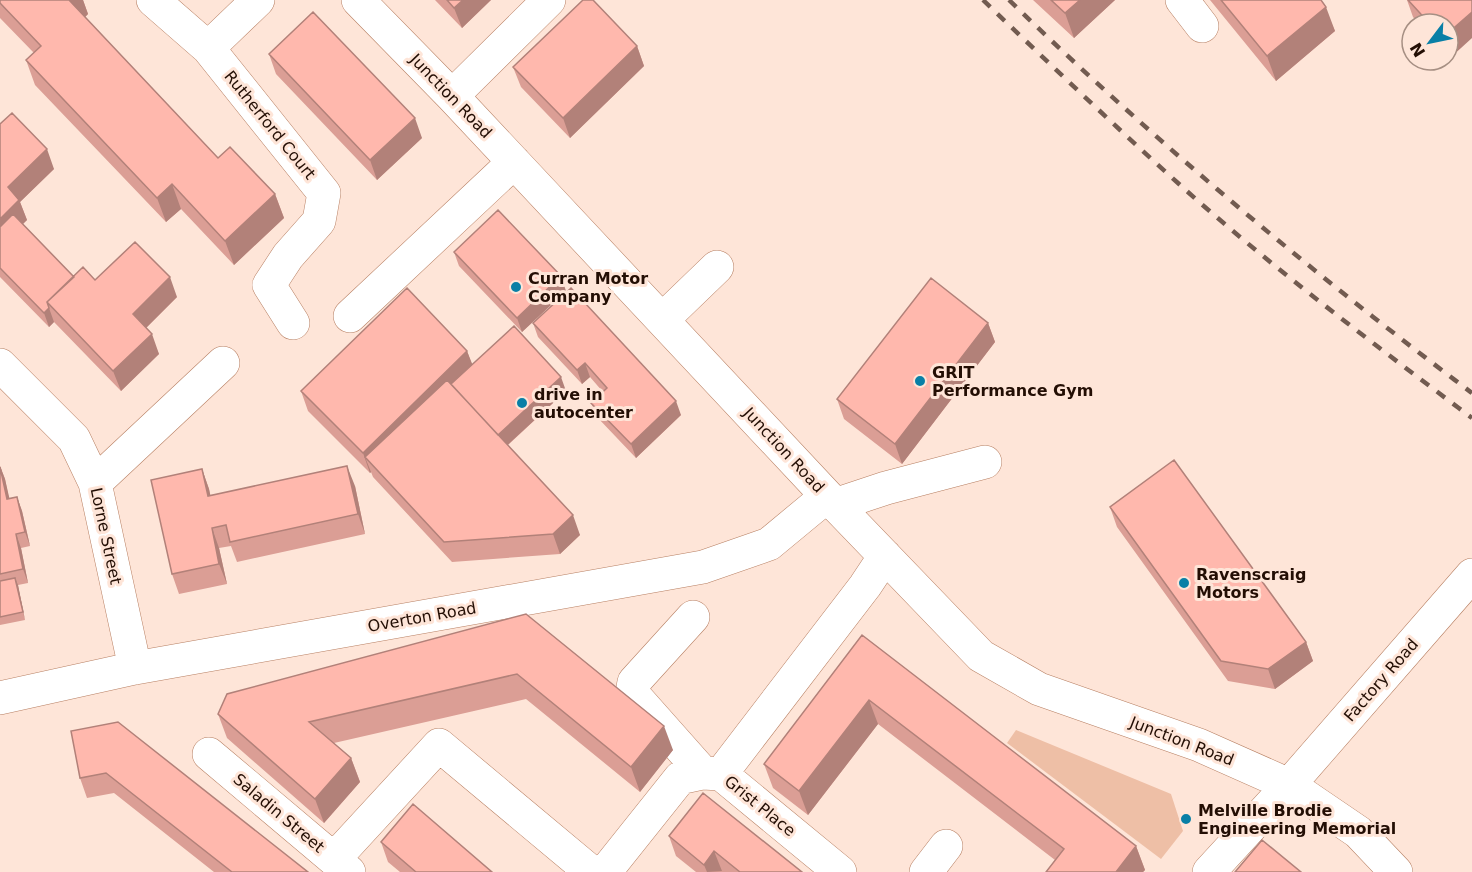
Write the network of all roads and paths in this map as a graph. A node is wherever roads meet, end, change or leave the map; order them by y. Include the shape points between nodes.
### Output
1 (153, 0) edge
2 (258, 0) edge
3 (358, 0) edge
4 (549, 0) edge
5 (1182, 0) edge
6 (1202, 26) dead end
7 (208, 48) junction
8 (452, 96) junction
9 (514, 162) junction
10 (717, 267) dead end
11 (350, 316) dead end
12 (662, 320) junction
13 (293, 323) dead end
14 (223, 363) dead end
15 (0, 365) edge
16 (985, 462) dead end
17 (96, 483) junction
18 (831, 501) junction
19 (885, 556) junction
20 (1472, 575) edge
21 (693, 617) dead end
22 (135, 668) junction
23 (0, 698) edge
24 (209, 754) dead end
25 (712, 774) junction
26 (1289, 785) junction
27 (946, 846) dead end
28 (341, 866) edge
29 (591, 872) edge
30 (605, 872) edge
31 (840, 872) edge
32 (926, 872) edge
33 (1209, 872) edge
34 (1396, 872) edge

1 - 7 street, Rutherford Court
2 - 7 street
3 - 8 street, Junction Road
4 - 8 street
5 - 6 street
7 - 13 street, Rutherford Court via 324,193 319,220 288,255 269,285
8 - 9 street, Junction Road
9 - 11 street
9 - 12 street, Junction Road
10 - 12 street
12 - 18 street, Junction Road
14 - 17 street
15 - 17 street, Lorne Street via 74,439
16 - 18 street
17 - 22 street, Lorne Street
18 - 19 street, Junction Road
18 - 22 street, Overton Road via 769,544 702,567
19 - 25 street
19 - 26 street, Junction Road via 981,656 1039,689 1191,742
20 - 26 street, Factory Road
21 - 25 street via 634,682 632,693
22 - 23 street, Overton Road
24 - 28 street, Saladin Street
25 - 30 street, Grist Place via 680,778
25 - 31 street, Grist Place
26 - 33 street, Factory Road
26 - 34 street, Junction Road via 1358,832
27 - 32 street
28 - 29 street via 440,745

